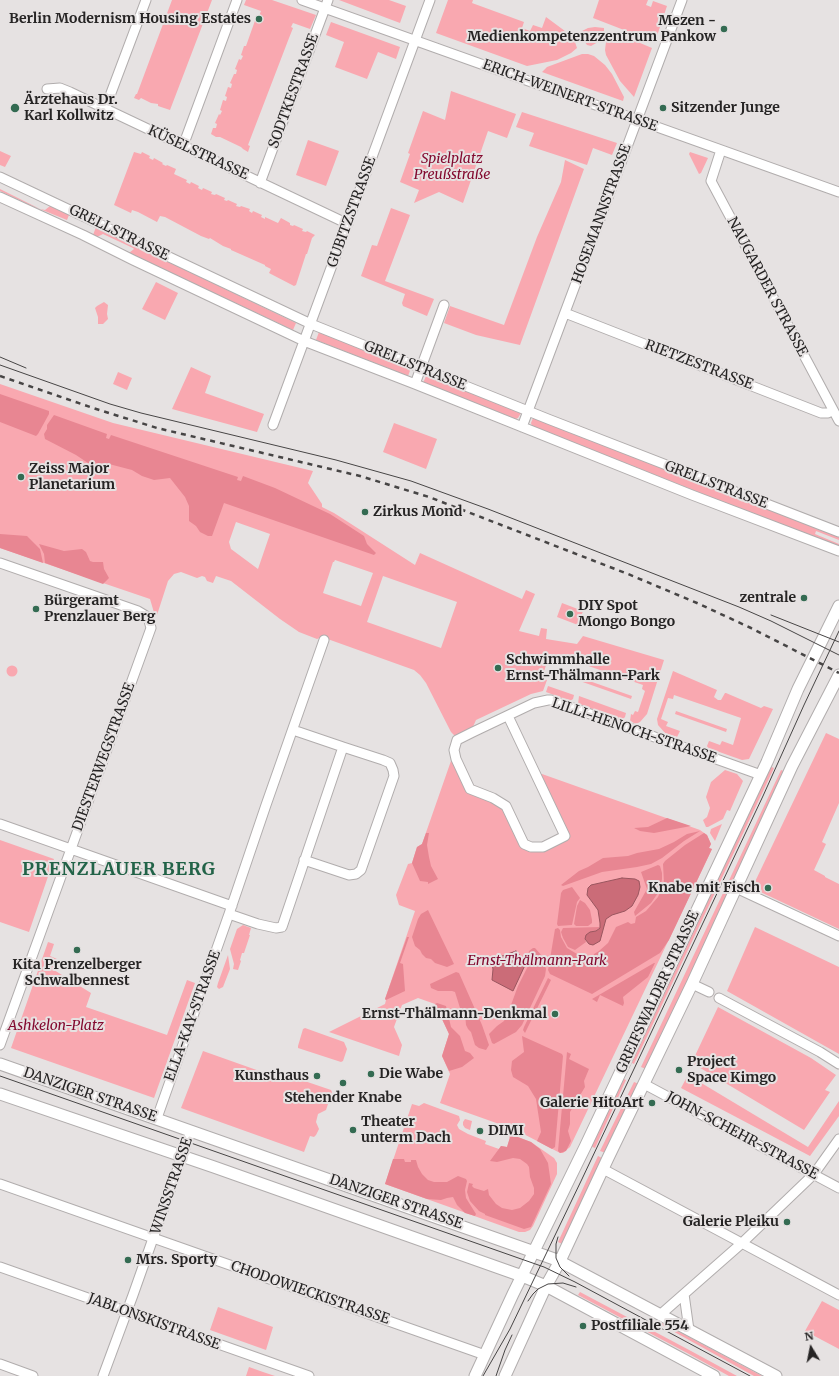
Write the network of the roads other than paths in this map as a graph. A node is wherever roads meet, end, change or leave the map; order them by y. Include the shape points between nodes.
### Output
1 (146, 0) edge
2 (238, 0) edge
3 (302, 0) edge
4 (430, 0) edge
5 (682, 0) edge
6 (326, 4) edge
7 (415, 41) junction
8 (47, 89) dead end
9 (105, 109) junction
10 (637, 120) junction
11 (183, 146) junction
12 (721, 150) junction
13 (0, 177) edge
14 (260, 183) junction
15 (839, 192) edge
16 (0, 197) edge
17 (348, 224) junction
18 (444, 305) dead end
19 (565, 313) junction
20 (311, 324) junction
21 (304, 341) junction
22 (421, 368) junction
23 (415, 384) junction
24 (833, 410) junction
25 (528, 411) junction
26 (839, 421) edge
27 (273, 425) dead end
28 (522, 427) junction
29 (839, 532) edge
30 (839, 552) edge
31 (0, 563) edge
32 (839, 606) edge
33 (324, 640) dead end
34 (839, 675) edge
35 (508, 716) junction
36 (293, 730) junction
37 (343, 747) junction
38 (760, 775) junction
39 (0, 824) edge
40 (71, 849) junction
41 (304, 860) junction
42 (736, 888) junction
43 (231, 910) junction
44 (839, 936) edge
45 (692, 984) junction
46 (709, 992) dead end
47 (719, 998) dead end
48 (0, 1045) edge
49 (0, 1064) edge
50 (839, 1064) edge
51 (644, 1084) junction
52 (0, 1094) edge
53 (157, 1118) junction
54 (191, 1131) junction
55 (839, 1139) edge
56 (182, 1156) junction
57 (603, 1169) junction
58 (814, 1174) junction
59 (0, 1184) edge
60 (839, 1188) edge
61 (153, 1238) junction
62 (742, 1242) junction
63 (535, 1251) junction
64 (560, 1261) junction
65 (0, 1267) edge
66 (522, 1276) junction
67 (546, 1286) junction
68 (684, 1294) junction
69 (839, 1295) edge
70 (127, 1312) junction
71 (660, 1315) junction
72 (689, 1330) junction
73 (485, 1355) junction
74 (0, 1364) edge
75 (33, 1376) edge
76 (103, 1376) edge
77 (309, 1376) edge
78 (475, 1376) edge
79 (506, 1376) edge
80 (714, 1376) edge
81 (776, 1376) edge

1 - 9 street
2 - 11 street
3 - 6 street, ERICH-WEINERT-STRASSE
4 - 7 street, GUBITZSTRASSE
5 - 10 street, HOSEMANNSTRASSE
6 - 7 street, ERICH-WEINERT-STRASSE
6 - 14 street, SODTKESTRASSE
7 - 10 street, ERICH-WEINERT-STRASSE
7 - 17 street, GUBITZSTRASSE
8 - 9 street, KÜSELSTRASSE via 60,88
9 - 11 street, KÜSELSTRASSE
10 - 12 street, ERICH-WEINERT-STRASSE
10 - 19 street, HOSEMANNSTRASSE
11 - 14 street, KÜSELSTRASSE
12 - 15 street, ERICH-WEINERT-STRASSE
12 - 24 street, NAUGARDER STRASSE via 711,181
13 - 20 street, GRELLSTRASSE
14 - 17 street, KÜSELSTRASSE
16 - 21 street, GRELLSTRASSE
17 - 20 street, GUBITZSTRASSE
18 - 22 street
19 - 24 street, RIETZESTRASSE via 821,413
19 - 25 street, HOSEMANNSTRASSE
20 - 21 street, GUBITZSTRASSE
20 - 22 street, GRELLSTRASSE
21 - 23 street, GRELLSTRASSE
21 - 27 street, GUBITZSTRASSE
22 - 23 street
22 - 25 street, GRELLSTRASSE
23 - 28 street, GRELLSTRASSE
24 - 26 street, NAUGARDER STRASSE
25 - 28 street, HOSEMANNSTRASSE
25 - 29 street, GRELLSTRASSE
28 - 30 street, GRELLSTRASSE
31 - 40 street, DIESTERWEGSTRASSE via 138,611 148,618 151,628
32 - 38 main road, GREIFSWALDER STRASSE
33 - 36 street, ELLA-KAY-STRASSE
34 - 42 main road, GREIFSWALDER STRASSE via 792,766
35 - 35 street, LILLI-HENOCH-STRASSE via 458,740 454,750 456,759 470,789 506,806 524,844 543,847 565,836
35 - 38 street, LILLI-HENOCH-STRASSE via 534,703 551,700
36 - 37 street
36 - 43 street, ELLA-KAY-STRASSE
37 - 41 street
37 - 41 street via 390,763 394,776 361,870 349,875
38 - 63 main road, GREIFSWALDER STRASSE
39 - 40 street
40 - 43 street
40 - 48 street, DIESTERWEGSTRASSE
41 - 43 street via 282,927 258,924
42 - 44 street
42 - 45 main road, GREIFSWALDER STRASSE
43 - 53 street, ELLA-KAY-STRASSE
45 - 46 street
45 - 51 main road, GREIFSWALDER STRASSE
47 - 50 street
49 - 53 main road, DANZIGER STRASSE
51 - 57 main road, GREIFSWALDER STRASSE
51 - 58 street, JOHN-SCHEHR-STRASSE
52 - 56 main road, DANZIGER STRASSE
53 - 54 main road, DANZIGER STRASSE
54 - 56 street, WINSSTRASSE
54 - 63 main road, DANZIGER STRASSE
55 - 58 street
56 - 61 street, WINSSTRASSE
56 - 66 main road, DANZIGER STRASSE
57 - 62 street
57 - 64 main road, GREIFSWALDER STRASSE
58 - 60 street, JOHN-SCHEHR-STRASSE
58 - 62 street
59 - 61 street, CHODOWIECKISTRASSE
61 - 70 street, WINSSTRASSE
61 - 73 street, CHODOWIECKISTRASSE
62 - 68 street
62 - 69 street
63 - 64 main road, DANZIGER STRASSE
63 - 66 main road, GREIFSWALDER STRASSE
64 - 67 main road, GREIFSWALDER STRASSE
64 - 71 main road, DANZIGER STRASSE
65 - 70 street, JABLONSKISTRASSE
66 - 67 main road, DANZIGER STRASSE
66 - 73 main road, GREIFSWALDER STRASSE
67 - 79 main road, GREIFSWALDER STRASSE
67 - 80 main road, DANZIGER STRASSE
68 - 71 street
68 - 72 street
70 - 76 street, WINSSTRASSE
70 - 77 street, JABLONSKISTRASSE
71 - 72 main road, DANZIGER STRASSE
72 - 81 main road, DANZIGER STRASSE
73 - 78 main road, GREIFSWALDER STRASSE
74 - 75 street

